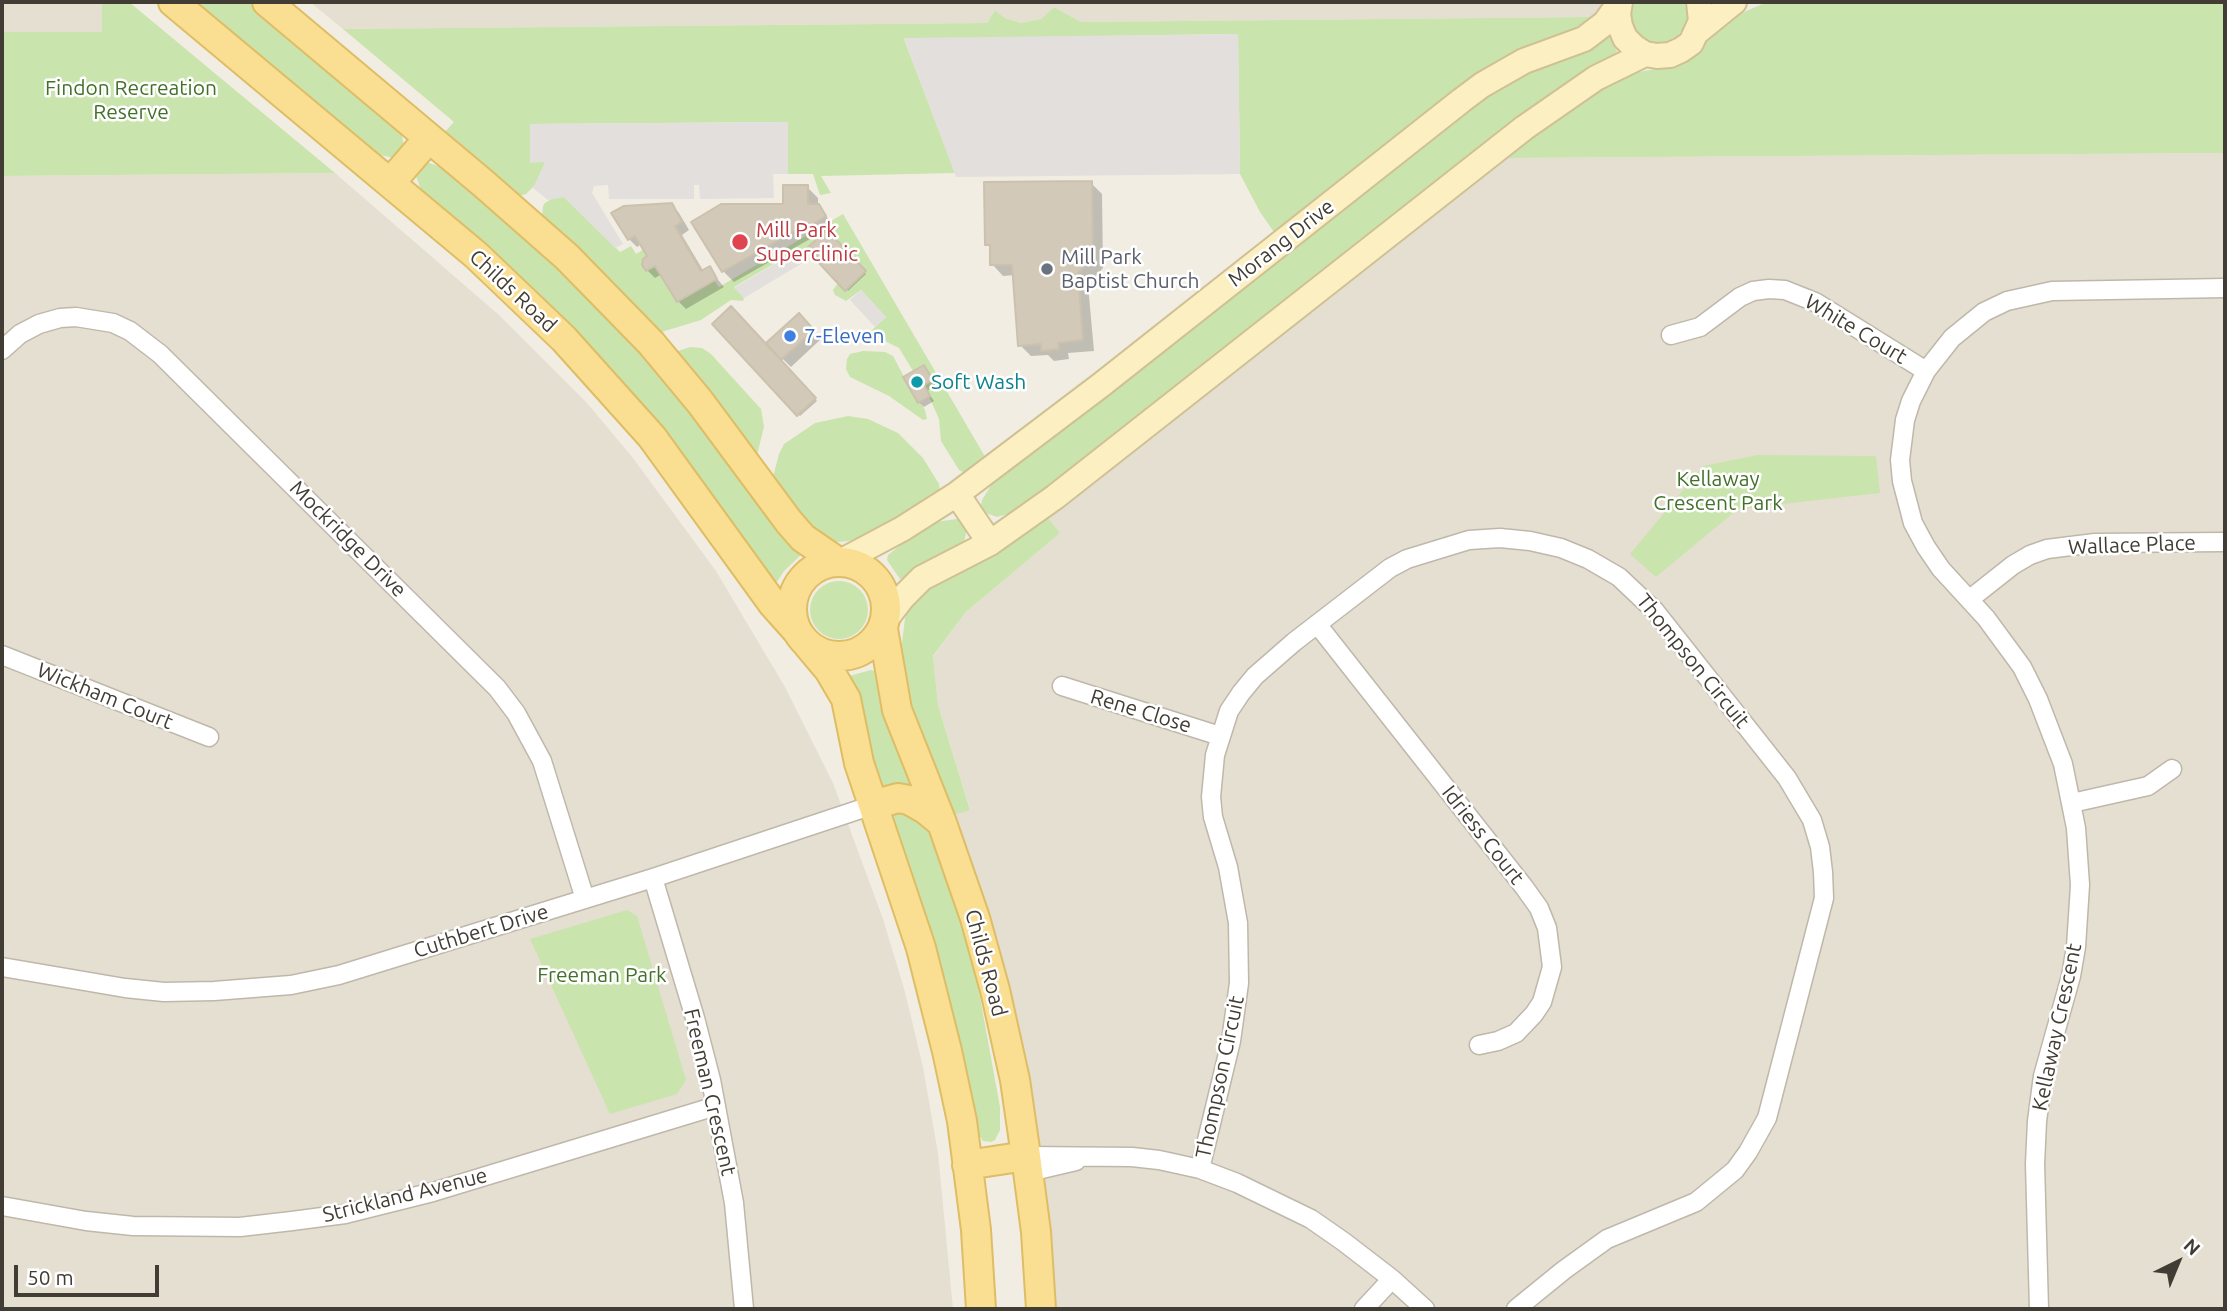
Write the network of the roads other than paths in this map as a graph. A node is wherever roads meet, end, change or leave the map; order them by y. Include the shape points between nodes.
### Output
1 (173, 2) edge
2 (267, 2) edge
3 (1620, 2) edge
4 (1699, 2) edge
5 (1734, 2) edge
6 (1697, 32) junction
7 (1645, 54) junction
8 (429, 138) junction
9 (390, 183) junction
10 (2225, 288) edge
11 (1671, 335) dead end
12 (2, 350) edge
13 (1926, 371) junction
14 (957, 494) junction
15 (2225, 542) edge
16 (990, 543) junction
17 (839, 562) junction
18 (1970, 599) junction
19 (885, 624) junction
20 (1317, 624) junction
21 (803, 639) junction
22 (2, 655) edge
23 (1062, 686) dead end
24 (1220, 736) junction
25 (209, 737) dead end
26 (2172, 769) dead end
27 (2072, 803) junction
28 (873, 805) junction
29 (942, 823) junction
30 (653, 878) junction
31 (585, 899) junction
32 (2, 967) edge
33 (1479, 1045) dead end
34 (716, 1106) junction
35 (1028, 1164) junction
36 (1200, 1169) junction
37 (968, 1172) junction
38 (2, 1206) edge
39 (1392, 1279) junction
40 (744, 1309) edge
41 (981, 1309) edge
42 (1041, 1309) edge
43 (1364, 1309) edge
44 (1425, 1309) edge
45 (1516, 1309) edge
46 (2039, 1309) edge

1 - 9 main road, Childs Road
2 - 8 main road
3 - 7 main road via 1618,14 1625,38
3 - 14 main road, Morang Drive via 1605,23 1584,39 1524,61 1482,85
4 - 6 main road
5 - 6 main road
6 - 7 main road via 1690,43 1670,55
7 - 16 main road via 1596,78 1524,128 1066,489
8 - 9 main road
8 - 17 main road via 539,231 612,302 700,402 789,522 803,538
9 - 21 main road, Childs Road via 524,299 608,385
10 - 13 street, Kellaway Crescent via 2080,289 2007,301 1967,324
11 - 13 street, White Court via 1700,327 1753,291 1785,290 1815,302
12 - 31 street, Mockridge Drive via 39,324 76,317 113,323 160,354 497,688 542,761
13 - 18 street, Kellaway Crescent via 1905,420 1902,481 1913,523 1926,547
14 - 16 main road
14 - 17 main road, Morang Drive
15 - 18 street, Wallace Place via 2095,543 2047,549 2013,565
16 - 19 main road via 922,579 902,597
17 - 19 main road via 866,570 876,580 887,605
17 - 21 main road via 815,569 798,586 792,617
18 - 27 street, Kellaway Crescent via 2022,667 2038,699 2063,764
19 - 21 main road via 875,641 850,656 821,653
19 - 29 main road, Childs Road via 900,721
20 - 24 street, Thompson Circuit via 1255,676 1229,712
20 - 33 street, Idriess Court via 1524,887 1547,928 1552,967 1542,1002 1516,1033
20 - 45 street, Thompson Circuit via 1390,568 1442,547 1500,538 1570,552 1619,577 1655,611 1787,778 1816,833 1823,872 1821,910 1767,1118 1748,1152 1696,1202 1607,1239
21 - 28 main road, Childs Road via 846,699
22 - 25 street, Wickham Court
23 - 24 street, Rene Close
24 - 36 street, Thompson Circuit via 1211,797 1238,923 1239,983 1231,1041
26 - 27 street via 2148,786
27 - 46 street, Kellaway Crescent via 2080,885 2076,947 2043,1076 2037,1121
28 - 29 main road, Cuthbert Drive via 909,800
28 - 30 street, Cuthbert Drive
28 - 37 main road, Childs Road via 921,948 947,1051
29 - 35 main road, Childs Road via 995,990
30 - 31 street, Cuthbert Drive
30 - 34 street, Freeman Crescent
31 - 32 street, Cuthbert Drive via 339,975 291,985 164,992
34 - 38 street, Strickland Avenue via 433,1192 292,1222 240,1227 146,1226 86,1222
34 - 40 street, Freeman Crescent via 734,1203
35 - 36 street via 1051,1155 1132,1157
35 - 37 main road
35 - 42 main road, Childs Road
36 - 39 street via 1311,1219
37 - 41 main road, Childs Road
39 - 43 street
39 - 44 street

